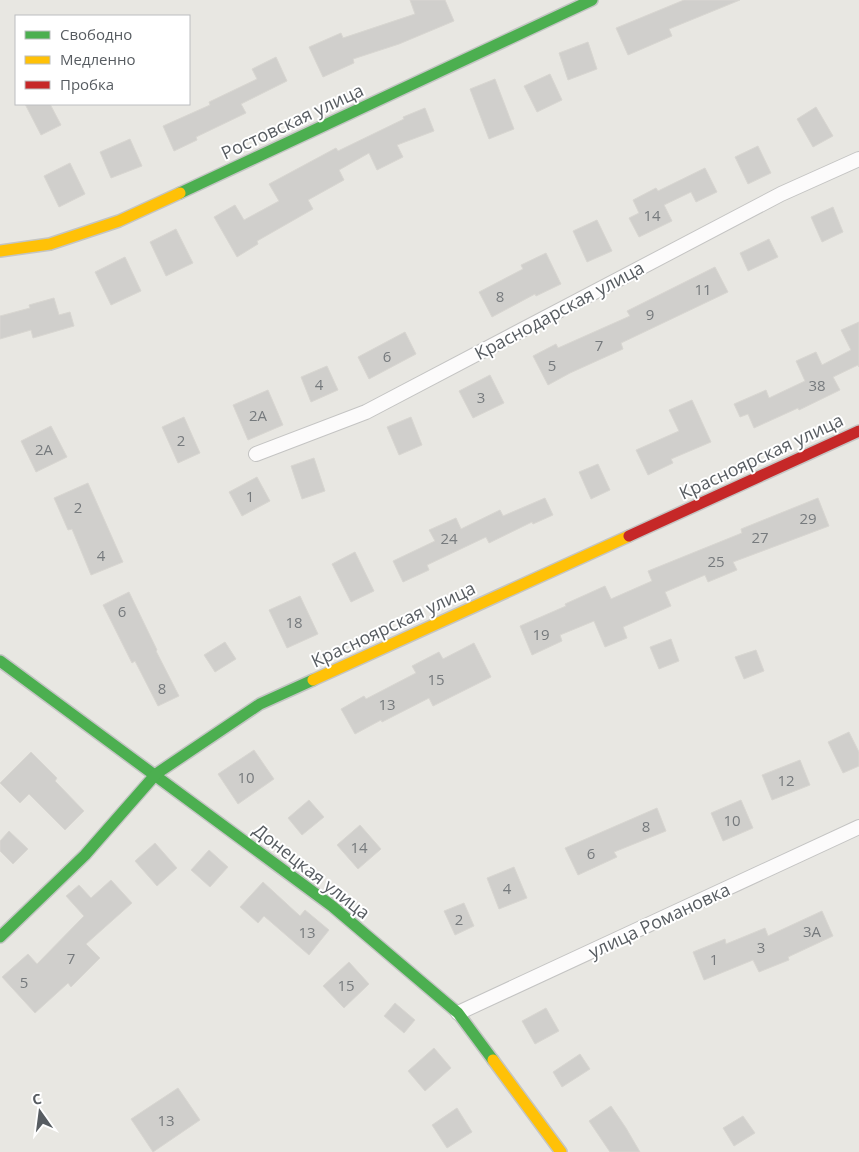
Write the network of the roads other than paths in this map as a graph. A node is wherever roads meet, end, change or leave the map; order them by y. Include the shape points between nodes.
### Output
1 (592, 0) edge
2 (859, 159) edge
3 (0, 252) edge
4 (859, 430) edge
5 (256, 454) dead end
6 (0, 661) edge
7 (156, 774) junction
8 (859, 827) edge
9 (0, 937) edge
10 (458, 1013) junction
11 (561, 1152) edge

1 - 3 street, Ростовская улица via 120,221 50,244
2 - 5 street, Краснодарская улица via 781,194 366,412
4 - 7 street, Красноярская улица via 260,704
6 - 7 street, Донецкая улица
7 - 9 street, Красноярская улица via 85,855
7 - 10 street, Донецкая улица via 332,906
8 - 10 street, улица Романовка
10 - 11 street, Донецкая улица

